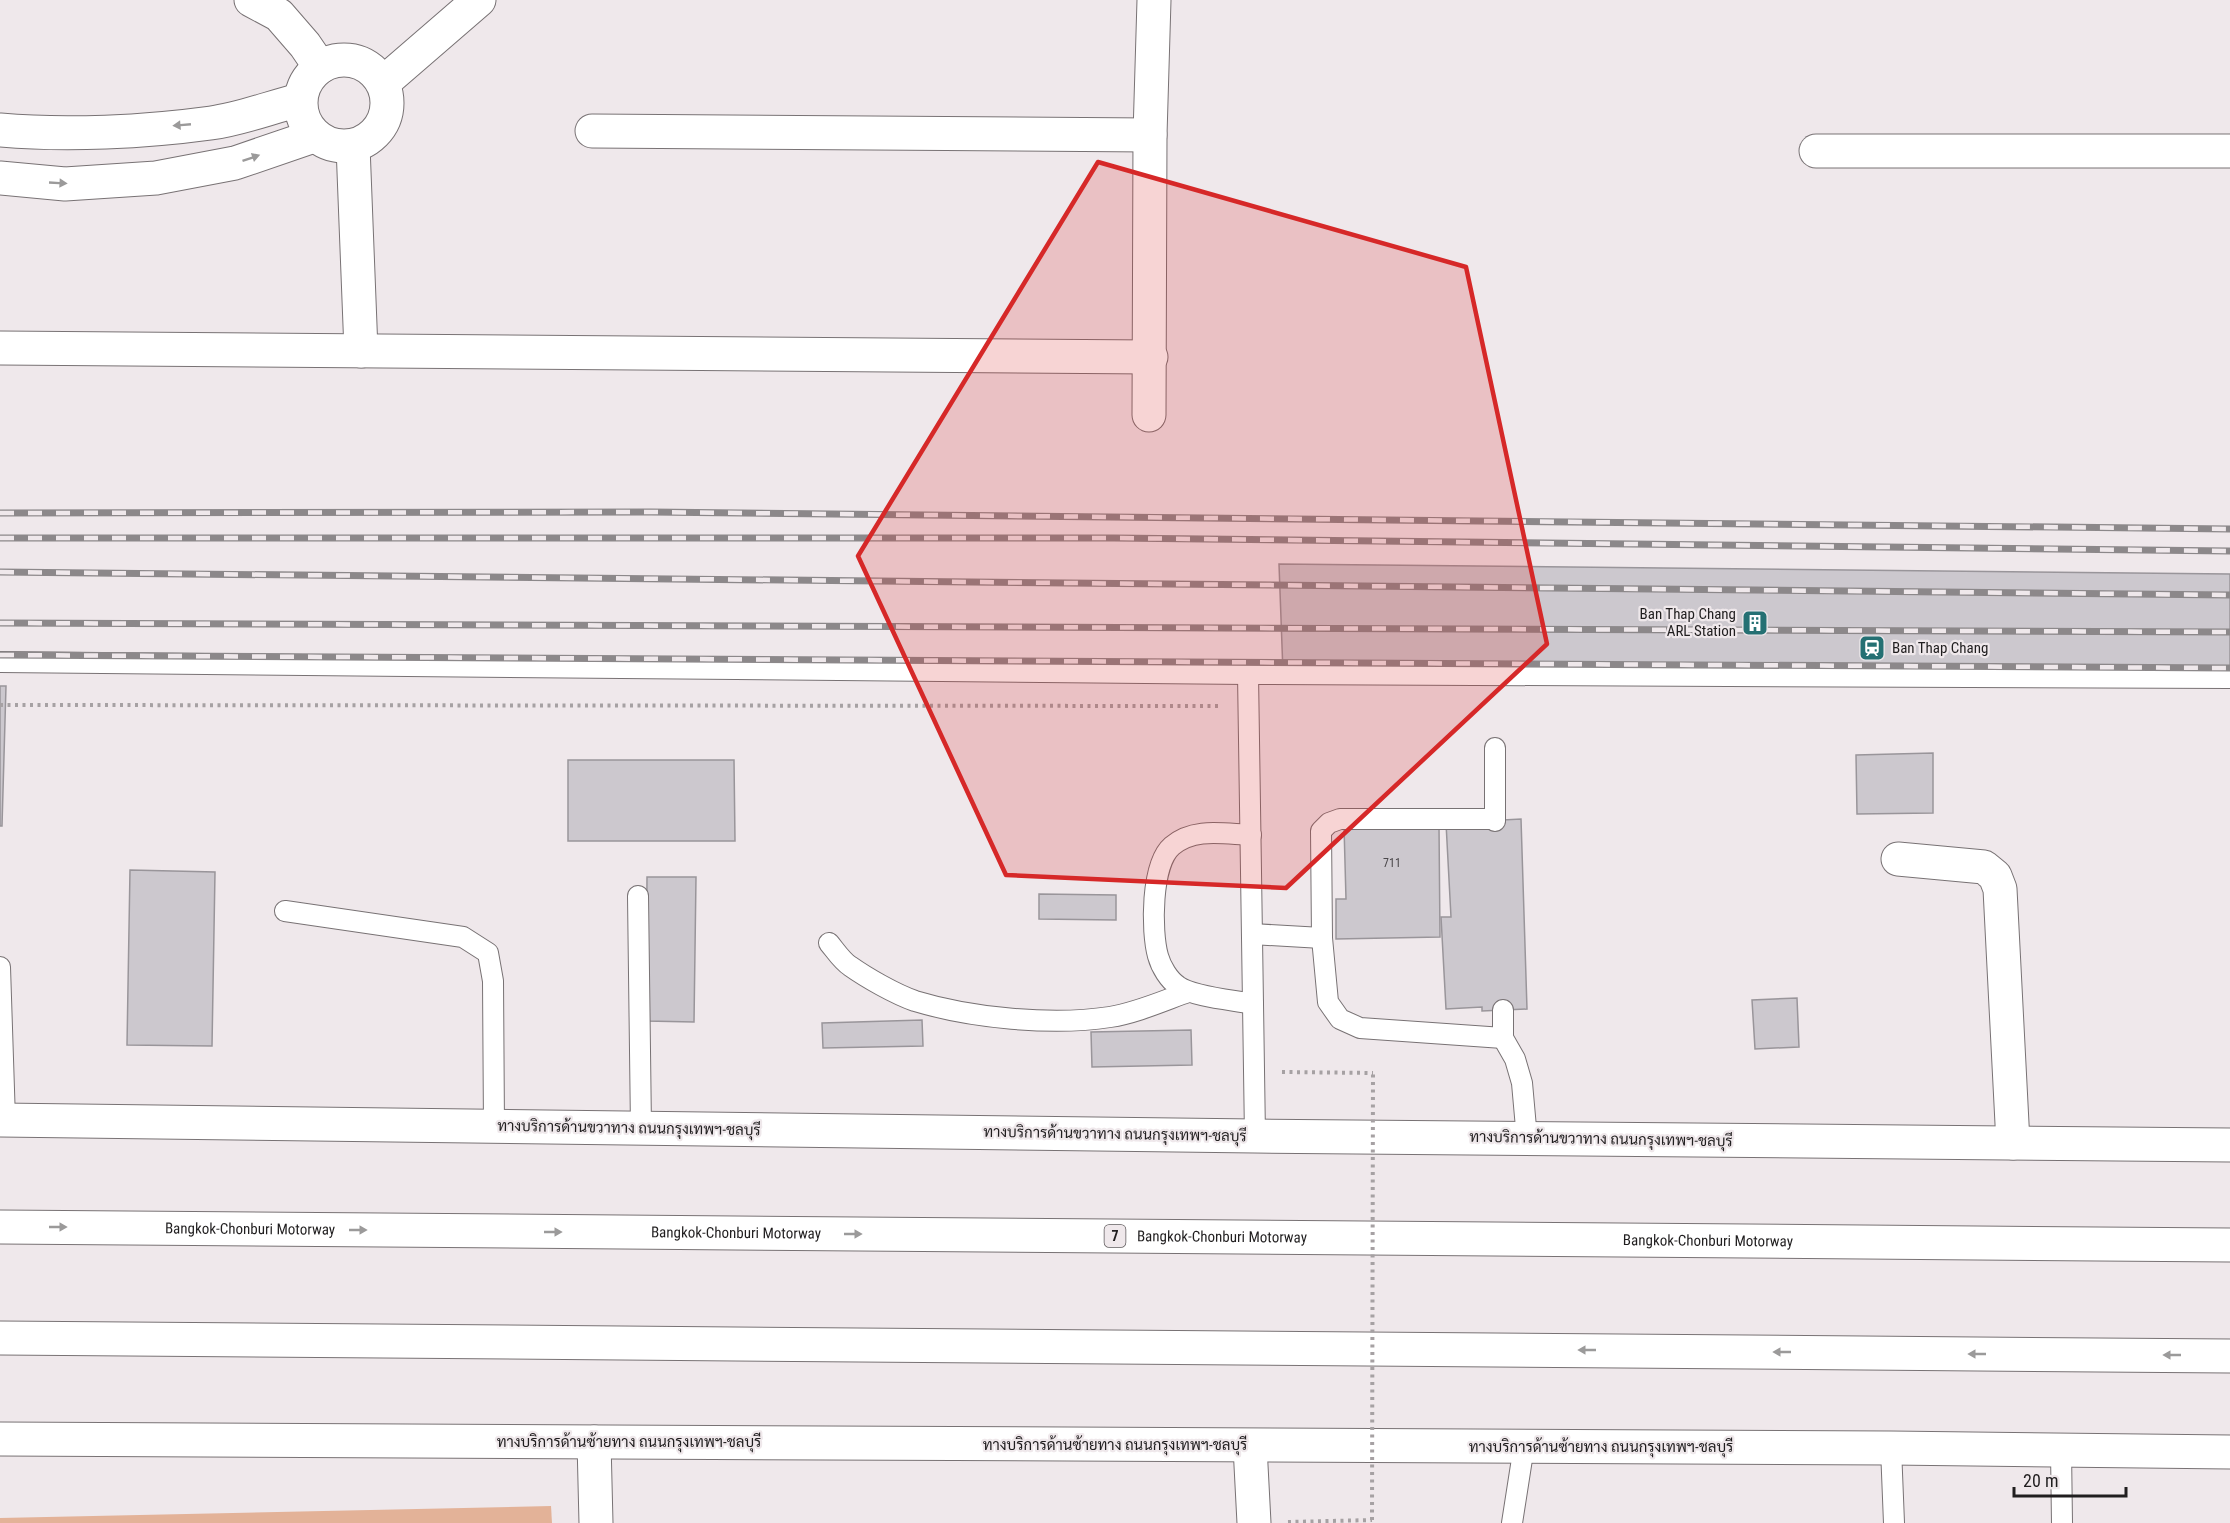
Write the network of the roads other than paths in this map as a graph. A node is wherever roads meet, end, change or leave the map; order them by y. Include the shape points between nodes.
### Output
1 (251, 0) edge
2 (479, 0) edge
3 (1154, 0) edge
4 (320, 67) junction
5 (383, 83) junction
6 (300, 100) junction
7 (0, 130) edge
8 (592, 131) dead end
9 (1150, 135) junction
10 (314, 136) junction
11 (353, 146) junction
12 (1816, 151) dead end
13 (2230, 151) edge
14 (0, 178) edge
15 (0, 348) edge
16 (361, 351) junction
17 (1151, 357) junction
18 (1149, 415) dead end
19 (0, 662) edge
20 (1248, 674) junction
21 (2230, 678) edge
22 (1495, 748) dead end
23 (1251, 835) junction
24 (1898, 859) dead end
25 (638, 896) dead end
26 (285, 911) dead end
27 (1252, 934) junction
28 (1322, 938) junction
29 (829, 943) dead end
30 (0, 967) edge
31 (1188, 992) junction
32 (1253, 1004) junction
33 (1503, 1010) dead end
34 (1503, 1038) junction
35 (3, 1120) edge
36 (494, 1126) junction
37 (641, 1128) junction
38 (1255, 1136) junction
39 (1527, 1139) junction
40 (2013, 1143) junction
41 (2230, 1145) edge
42 (0, 1227) edge
43 (2230, 1245) edge
44 (0, 1338) edge
45 (2230, 1356) edge
46 (0, 1439) edge
47 (594, 1442) junction
48 (1250, 1446) junction
49 (1524, 1446) junction
50 (1891, 1448) junction
51 (2061, 1450) junction
52 (2230, 1452) edge
53 (596, 1523) edge
54 (1254, 1523) edge
55 (1512, 1523) edge
56 (1894, 1523) edge
57 (2062, 1523) edge

1 - 4 main road via 279,15
2 - 5 main road
3 - 9 main road
4 - 5 main road via 343,60 366,66
4 - 6 main road via 306,81
5 - 11 main road via 387,109 376,133
6 -> 7 main road via 213,123 41,134
6 - 10 main road via 303,119
8 - 9 main road
9 - 17 main road
10 - 11 main road via 333,146
14 -> 10 main road via 66,184 156,178 235,163
11 - 16 main road
12 - 13 main road
15 - 16 main road
16 - 17 main road
17 - 18 main road
19 - 20 lane
20 - 21 lane
20 - 23 lane
22 - 28 lane via 1495,820 1340,819 1321,831
23 - 27 lane
23 - 31 lane via 1188,836 1171,847 1162,859 1156,888 1158,957 1166,974
24 - 40 main road via 1984,867 1998,882
25 - 37 lane
26 - 36 lane via 463,937 488,953 493,981
27 - 28 lane
27 - 32 lane
28 - 34 lane via 1328,1002 1340,1019 1360,1028
29 - 31 lane via 848,965 872,979 912,1000 953,1011 1071,1021 1112,1017
30 - 35 lane
31 - 32 lane
32 - 38 lane
33 - 34 lane
34 - 39 lane via 1522,1083
35 - 36 main road, ทางบริการด้านขวาทาง ถนนกรุงเทพฯ-ชลบุรี
36 - 37 main road, ทางบริการด้านขวาทาง ถนนกรุงเทพฯ-ชลบุรี
37 - 38 main road, ทางบริการด้านขวาทาง ถนนกรุงเทพฯ-ชลบุรี
38 - 39 main road, ทางบริการด้านขวาทาง ถนนกรุงเทพฯ-ชลบุรี
39 - 40 main road, ทางบริการด้านขวาทาง ถนนกรุงเทพฯ-ชลบุรี
40 - 41 main road, ทางบริการด้านขวาทาง ถนนกรุงเทพฯ-ชลบุรี
42 -> 43 main road, Bangkok-Chonburi Motorway / 7
45 -> 44 main road
46 - 47 main road, ทางบริการด้านซ้ายทาง ถนนกรุงเทพฯ-ชลบุรี
47 - 48 main road, ทางบริการด้านซ้ายทาง ถนนกรุงเทพฯ-ชลบุรี
47 - 53 main road
48 - 49 main road, ทางบริการด้านซ้ายทาง ถนนกรุงเทพฯ-ชลบุรี
48 - 54 main road
49 - 50 main road, ทางบริการด้านซ้ายทาง ถนนกรุงเทพฯ-ชลบุรี
49 - 55 lane
50 - 51 main road, ทางบริการด้านซ้ายทาง ถนนกรุงเทพฯ-ชลบุรี
50 - 56 lane
51 - 52 main road, ทางบริการด้านซ้ายทาง ถนนกรุงเทพฯ-ชลบุรี
51 - 57 lane

